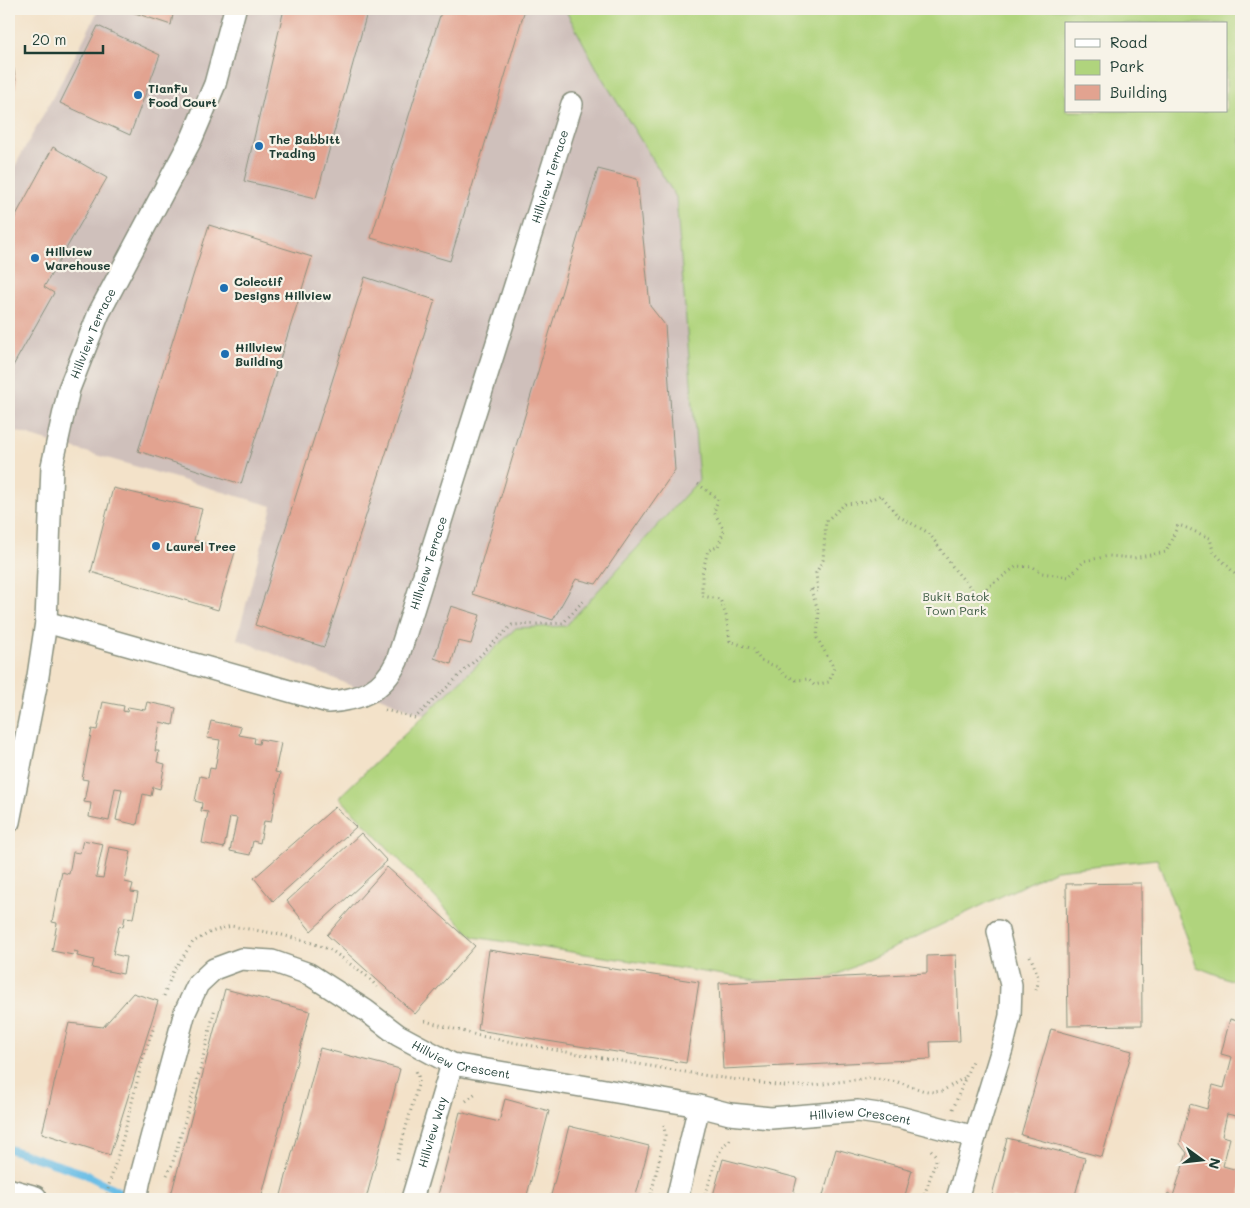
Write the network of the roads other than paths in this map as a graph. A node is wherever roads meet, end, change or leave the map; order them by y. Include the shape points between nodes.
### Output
1 (235, 9) edge
2 (572, 104) dead end
3 (46, 622) junction
4 (9, 822) edge
5 (998, 931) dead end
6 (452, 1064) junction
7 (699, 1106) junction
8 (975, 1137) junction
9 (9, 1192) edge
10 (34, 1199) edge
11 (136, 1199) edge
12 (412, 1199) edge
13 (677, 1199) edge
14 (957, 1199) edge

1 - 3 street, Hillview Terrace via 216,84 192,138 99,313 69,390 52,466
2 - 3 street, Hillview Terrace via 397,661 382,683 370,692 328,702
3 - 4 street, Hillview Terrace
5 - 8 street via 1010,985 1010,1016
6 - 7 street, Hillview Crescent
6 - 11 street, Hillview Crescent via 398,1035 310,974 272,961 241,959 214,969 198,984 185,1012
6 - 12 street, Hillview Way
7 - 8 street, Hillview Crescent via 730,1114 771,1118 858,1111 899,1117
7 - 13 street
8 - 14 street
9 - 10 street

